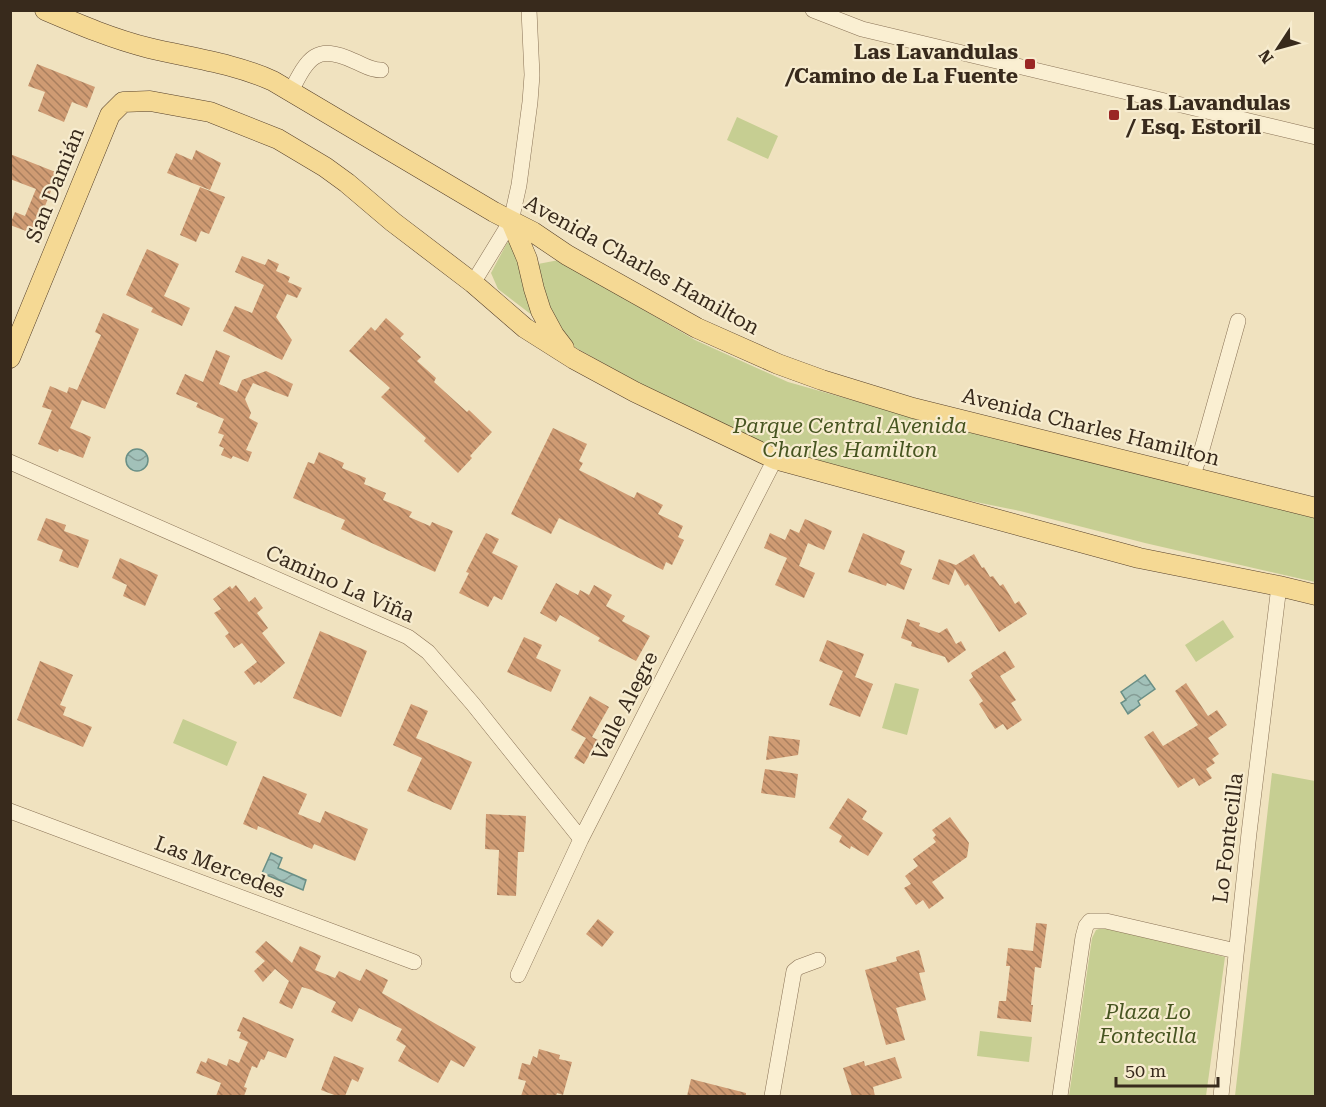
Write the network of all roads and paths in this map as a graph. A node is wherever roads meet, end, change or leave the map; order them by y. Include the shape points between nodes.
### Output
1 (45, 10) edge
2 (529, 10) edge
3 (813, 10) edge
4 (381, 70) dead end
5 (291, 91) junction
6 (1316, 137) edge
7 (511, 221) junction
8 (567, 255) junction
9 (527, 259) junction
10 (473, 283) junction
11 (1238, 321) dead end
12 (10, 358) edge
13 (574, 359) junction
14 (775, 459) junction
15 (10, 462) edge
16 (1192, 477) junction
17 (1316, 507) edge
18 (1279, 586) junction
19 (1316, 595) edge
20 (10, 811) edge
21 (581, 839) junction
22 (1236, 951) junction
23 (818, 960) dead end
24 (414, 962) dead end
25 (518, 975) dead end
26 (772, 1096) edge
27 (1060, 1096) edge
28 (1221, 1096) edge

1 - 5 main road, Avenida Charles Hamilton via 106,36 234,66
2 - 7 street via 530,102
3 - 6 street via 862,29
4 - 5 street via 371,70 336,54 318,54 304,66
5 - 7 main road, Avenida Charles Hamilton
7 - 8 main road, Avenida Charles Hamilton
7 - 9 main road
7 - 10 street
8 - 9 main road via 548,252
8 - 16 main road, Avenida Charles Hamilton via 697,328 822,380 913,408
9 - 13 main road via 541,310
10 - 12 main road, San Damián via 325,167 278,139 194,109 150,101 123,102 110,115
10 - 13 main road via 525,328
11 - 16 street
13 - 14 main road
14 - 18 main road via 1139,558
14 - 21 street, Valle Alegre
15 - 21 street, Camino La Viña via 408,637 428,652 458,686
16 - 17 main road, Avenida Charles Hamilton
18 - 19 main road
18 - 22 street, Lo Fontecilla
20 - 24 street, Las Mercedes
21 - 25 street, Valle Alegre
22 - 27 street via 1106,921 1090,921 1083,937
22 - 28 street, Lo Fontecilla
23 - 26 street via 794,971

